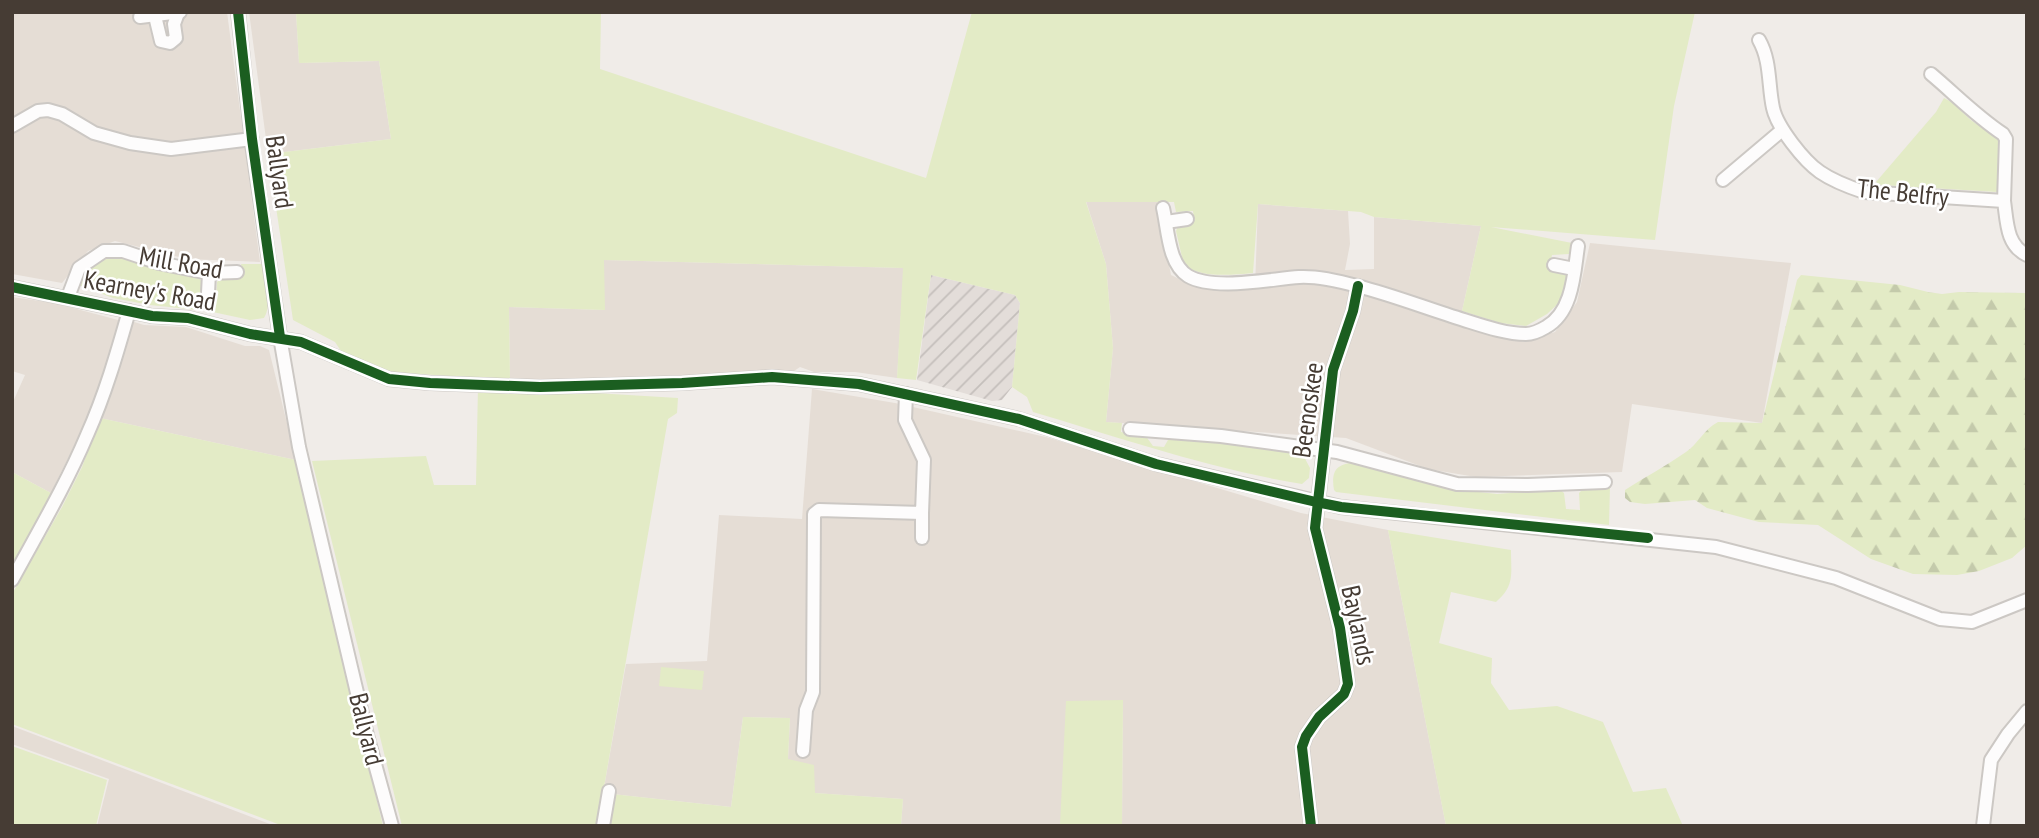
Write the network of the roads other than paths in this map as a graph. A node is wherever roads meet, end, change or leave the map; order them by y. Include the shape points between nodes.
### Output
1 (238, 12) edge
2 (179, 13) edge
3 (155, 16) junction
4 (140, 17) dead end
5 (1759, 40) dead end
6 (1931, 74) dead end
7 (12, 126) edge
8 (1781, 131) junction
9 (252, 139) junction
10 (1723, 180) dead end
11 (2004, 201) junction
12 (1163, 208) dead end
13 (1187, 219) dead end
14 (1166, 222) junction
15 (1578, 246) dead end
16 (2027, 255) edge
17 (1553, 265) dead end
18 (1574, 269) junction
19 (237, 272) dead end
20 (209, 273) junction
21 (1358, 286) junction
22 (12, 287) edge
23 (208, 293) dead end
24 (68, 298) junction
25 (129, 311) junction
26 (280, 337) junction
27 (906, 394) junction
28 (1130, 429) dead end
29 (1325, 450) junction
30 (1605, 482) dead end
31 (1316, 502) junction
32 (922, 513) junction
33 (922, 538) dead end
34 (12, 580) edge
35 (2027, 600) edge
36 (2027, 711) edge
37 (803, 751) dead end
38 (609, 792) dead end
39 (392, 826) edge
40 (603, 826) edge
41 (1311, 826) edge
42 (1983, 826) edge

1 - 9 street, Ballyard
2 - 3 street
2 - 3 street via 174,24 176,38 170,43 158,36
3 - 4 street
5 - 8 street, The Belfry via 1767,56 1773,110
6 - 11 street via 2006,139
7 - 9 street via 48,110 94,133 171,149
8 - 10 street
8 - 11 street, The Belfry via 1818,172 1864,192
9 - 26 street, Ballyard
11 - 16 street via 2013,244
12 - 14 street
13 - 14 street
14 - 21 street via 1175,261 1192,278 1261,282 1302,277
15 - 18 street
17 - 18 street
18 - 21 street via 1563,310 1548,327 1528,334 1491,328
19 - 20 street, Mill Road
20 - 23 street
20 - 24 street, Mill Road via 123,251 104,251 79,268
21 - 29 street, Beenoskee via 1333,370
22 - 24 street, Kearney's Road
24 - 25 street, Kearney's Road
25 - 26 street, Kearney's Road
25 - 34 street via 87,436
26 - 27 street, Kearney's Road via 389,379 430,383 540,387 772,377 859,384
26 - 39 street, Ballyard via 299,447
27 - 31 street, Kearney's Road via 1019,419 1156,464
27 - 32 street via 905,420 924,460
28 - 29 street, Beenoskee
29 - 30 street, Beenoskee via 1457,484
29 - 31 street, Beenoskee
31 - 35 street, Kearney's Road via 1716,547 1836,578 1940,619 1972,622
31 - 41 street, Baylands via 1315,528 1340,628 1348,684 1344,694 1319,717 1302,747
32 - 33 street
32 - 37 street via 819,510 814,514 813,692 806,710
36 - 42 street via 1991,760
38 - 40 street

